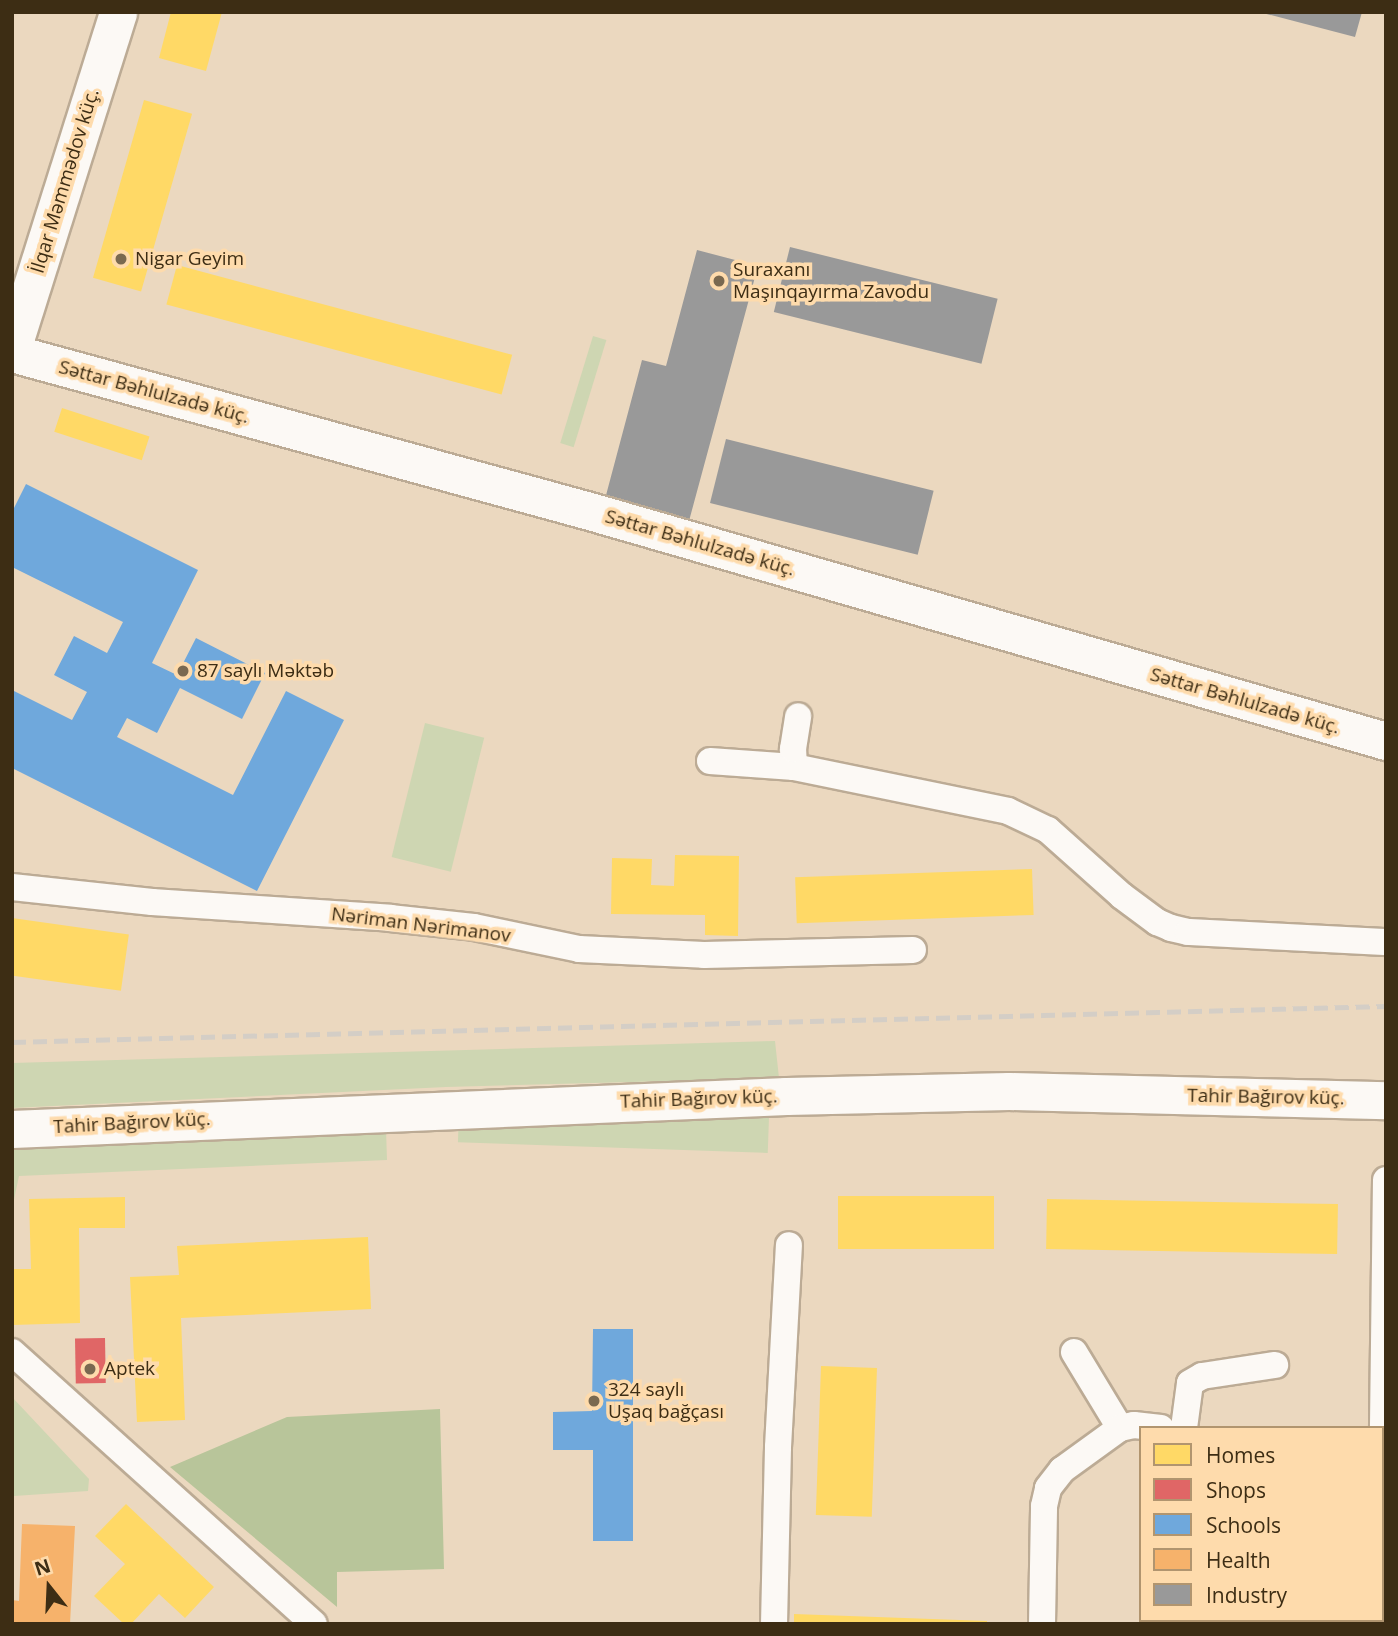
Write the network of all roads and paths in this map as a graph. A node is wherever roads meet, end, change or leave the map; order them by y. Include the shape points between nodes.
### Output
1 (118, 12) edge
2 (12, 351) edge
3 (798, 716) dead end
4 (1386, 741) edge
5 (710, 761) dead end
6 (794, 767) junction
7 (12, 887) edge
8 (1386, 942) edge
9 (913, 950) dead end
10 (1386, 1100) edge
11 (12, 1129) edge
12 (1386, 1180) edge
13 (789, 1245) dead end
14 (12, 1352) edge
15 (1074, 1352) dead end
16 (1275, 1366) dead end
17 (1148, 1426) edge
18 (1184, 1426) edge
19 (1120, 1428) junction
20 (1384, 1507) edge
21 (314, 1624) edge
22 (774, 1624) edge
23 (1042, 1624) edge

1 - 2 street, İlqar Məmmədov küç.
2 - 4 street, Səttar Bəhlulzadə küç. via 586,510
3 - 6 street
5 - 6 street
6 - 8 street via 1008,811 1048,830 1122,896 1171,928
7 - 9 street, Nəriman Nərimanov via 474,927 579,949 704,955
10 - 11 street, Tahir Bağırov küç. via 1009,1091 582,1102
12 - 20 street
13 - 22 street
14 - 21 street
15 - 19 street
16 - 18 street via 1202,1376 1190,1383
17 - 19 street
19 - 23 street via 1062,1470 1048,1488

